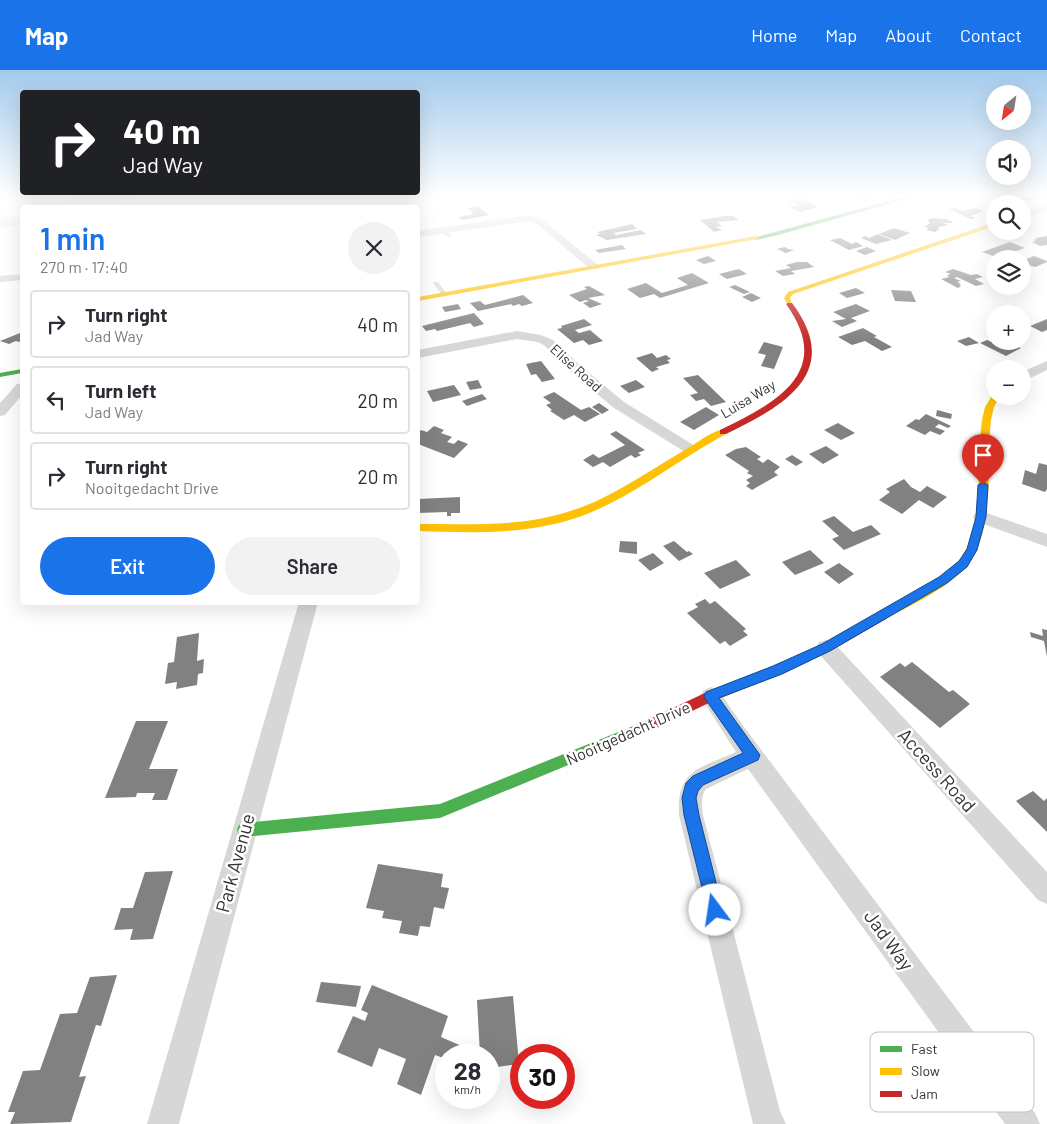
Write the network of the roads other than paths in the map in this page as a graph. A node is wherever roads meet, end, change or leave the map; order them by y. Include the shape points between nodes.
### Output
1 (567, 244) edge
2 (720, 244) edge
3 (935, 244) edge
4 (594, 267) junction
5 (20, 277) edge
6 (0, 279) edge
7 (436, 283) dead end
8 (444, 294) junction
9 (420, 299) edge
10 (420, 354) edge
11 (1047, 365) edge
12 (20, 371) edge
13 (1031, 373) edge
14 (0, 375) edge
15 (20, 389) edge
16 (991, 405) edge
17 (0, 412) edge
18 (690, 449) junction
19 (981, 517) junction
20 (420, 528) edge
21 (1047, 541) edge
22 (309, 605) edge
23 (826, 648) junction
24 (710, 696) junction
25 (753, 755) junction
26 (244, 830) junction
27 (1047, 891) edge
28 (956, 1032) edge
29 (1015, 1112) edge
30 (163, 1124) edge
31 (770, 1124) edge
32 (1024, 1124) edge

1 - 4 street
2 - 4 street
3 - 18 street, Luisa Way via 790,293 787,298 810,342 800,378 776,402
4 - 8 street
5 - 6 street
7 - 8 lane
8 - 9 street
10 - 18 street, Elise Road via 517,334 541,339 619,404
11 - 13 street
12 - 14 street
15 - 17 street
16 - 19 street, Nooitgedacht Drive via 985,437
18 - 20 street, Luisa Way via 592,508 570,516 516,525
19 - 21 street
19 - 23 street, Nooitgedacht Drive via 977,536 963,564 943,580
22 - 26 street, Park Avenue
23 - 24 street, Nooitgedacht Drive
23 - 27 street, Access Road
24 - 25 street, Jad Way
24 - 26 street, Nooitgedacht Drive via 648,726 484,795 440,810
25 - 28 street, Jad Way
25 - 31 street via 698,781 691,788 689,798 761,1099
26 - 30 street, Park Avenue
29 - 32 street, Jad Way

